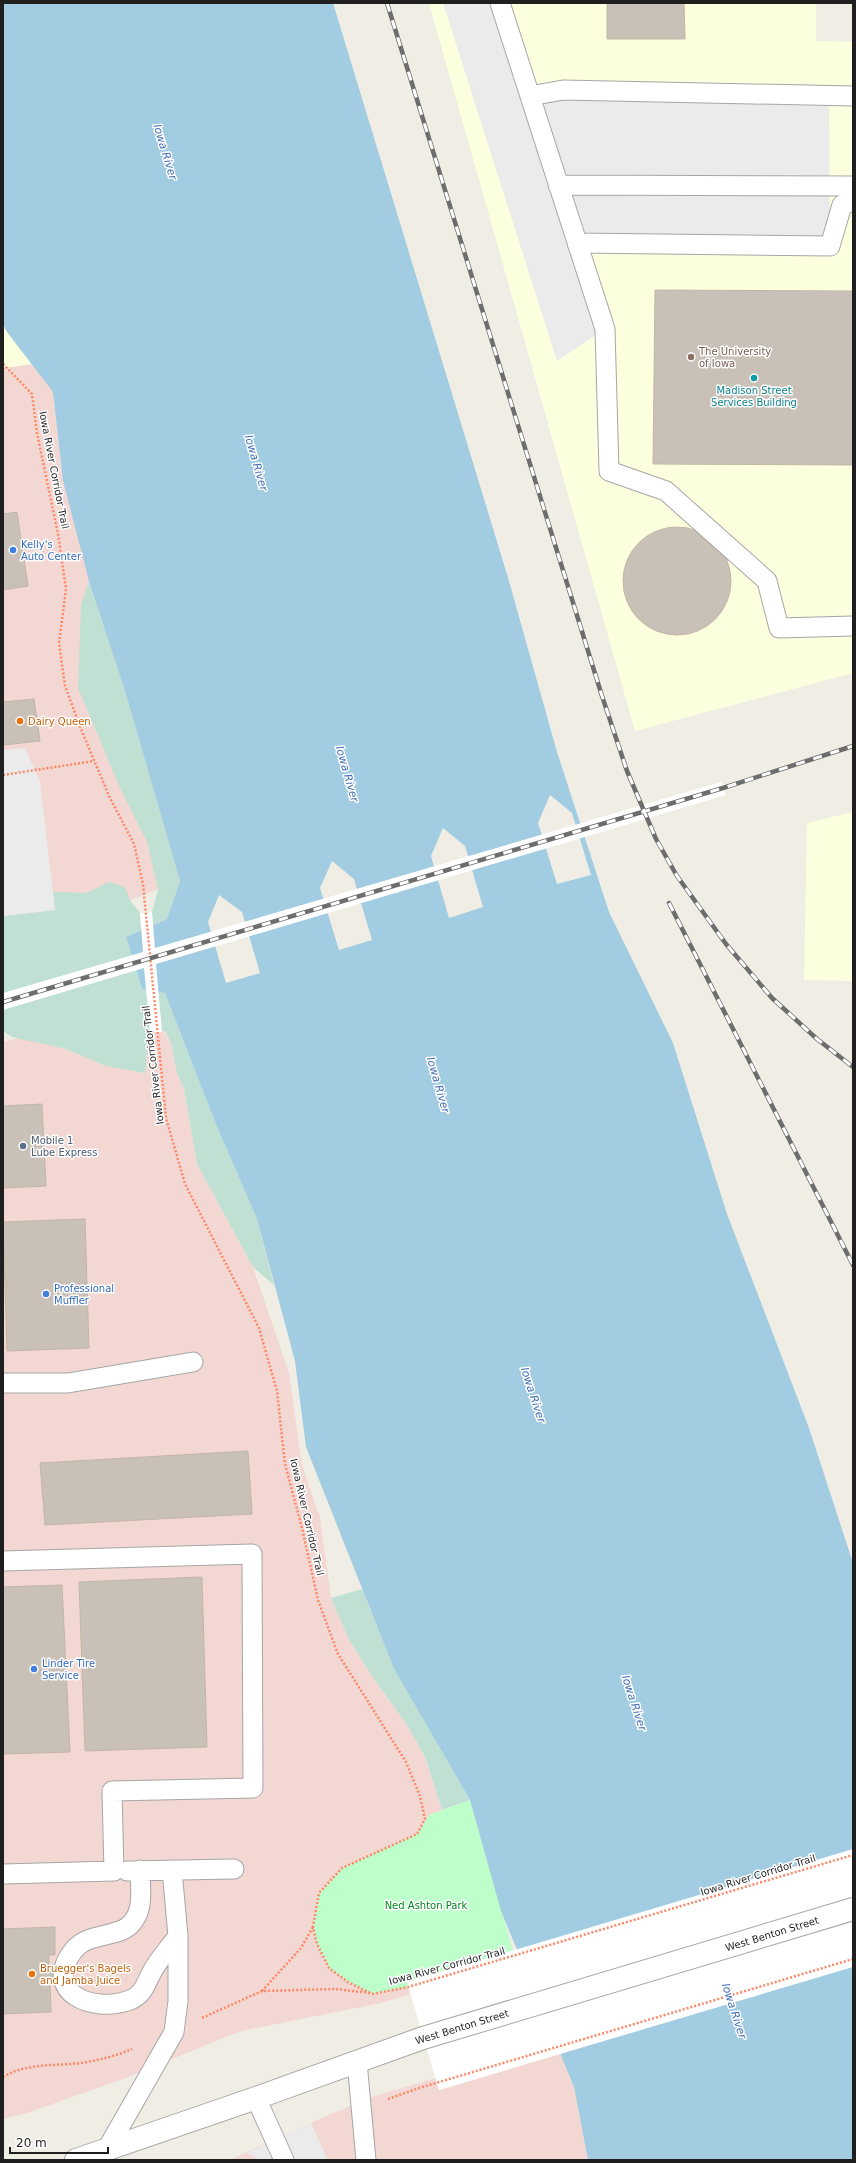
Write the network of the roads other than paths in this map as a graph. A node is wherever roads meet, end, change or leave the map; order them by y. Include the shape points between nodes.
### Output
1 (500, 3) edge
2 (530, 96) junction
3 (853, 96) edge
4 (558, 185) junction
5 (853, 186) edge
6 (853, 201) edge
7 (577, 243) junction
8 (853, 626) edge
9 (193, 1362) dead end
10 (3, 1383) edge
11 (3, 1561) edge
12 (234, 1869) dead end
13 (140, 1870) junction
14 (172, 1870) junction
15 (114, 1871) junction
16 (3, 1874) edge
17 (853, 1909) edge
18 (178, 1936) junction
19 (357, 2062) junction
20 (256, 2098) junction
21 (107, 2150) junction
22 (76, 2160) edge
23 (284, 2160) edge
24 (366, 2160) edge

1 - 2 lane
2 - 3 lane via 564,90
2 - 4 lane
4 - 5 lane
4 - 7 lane
6 - 7 lane via 842,205 830,246
7 - 8 lane via 605,329 609,471 666,491 767,580 779,628
9 - 10 lane via 68,1383
11 - 15 lane via 252,1554 253,1788 112,1791
12 - 14 lane
13 - 14 lane
13 - 15 lane
13 - 18 lane via 141,1908 129,1926 86,1940 74,1949 67,1960 64,1974 67,1986 77,1998 102,2006 120,2004 133,1999 144,1989 153,1971
14 - 18 lane
15 - 16 lane
17 - 19 street, West Benton Street via 423,2038
18 - 21 lane via 178,2001 174,2032
19 - 20 street, West Benton Street
19 - 24 lane
20 - 21 street, West Benton Street
20 - 23 lane
21 - 22 street, West Benton Street

